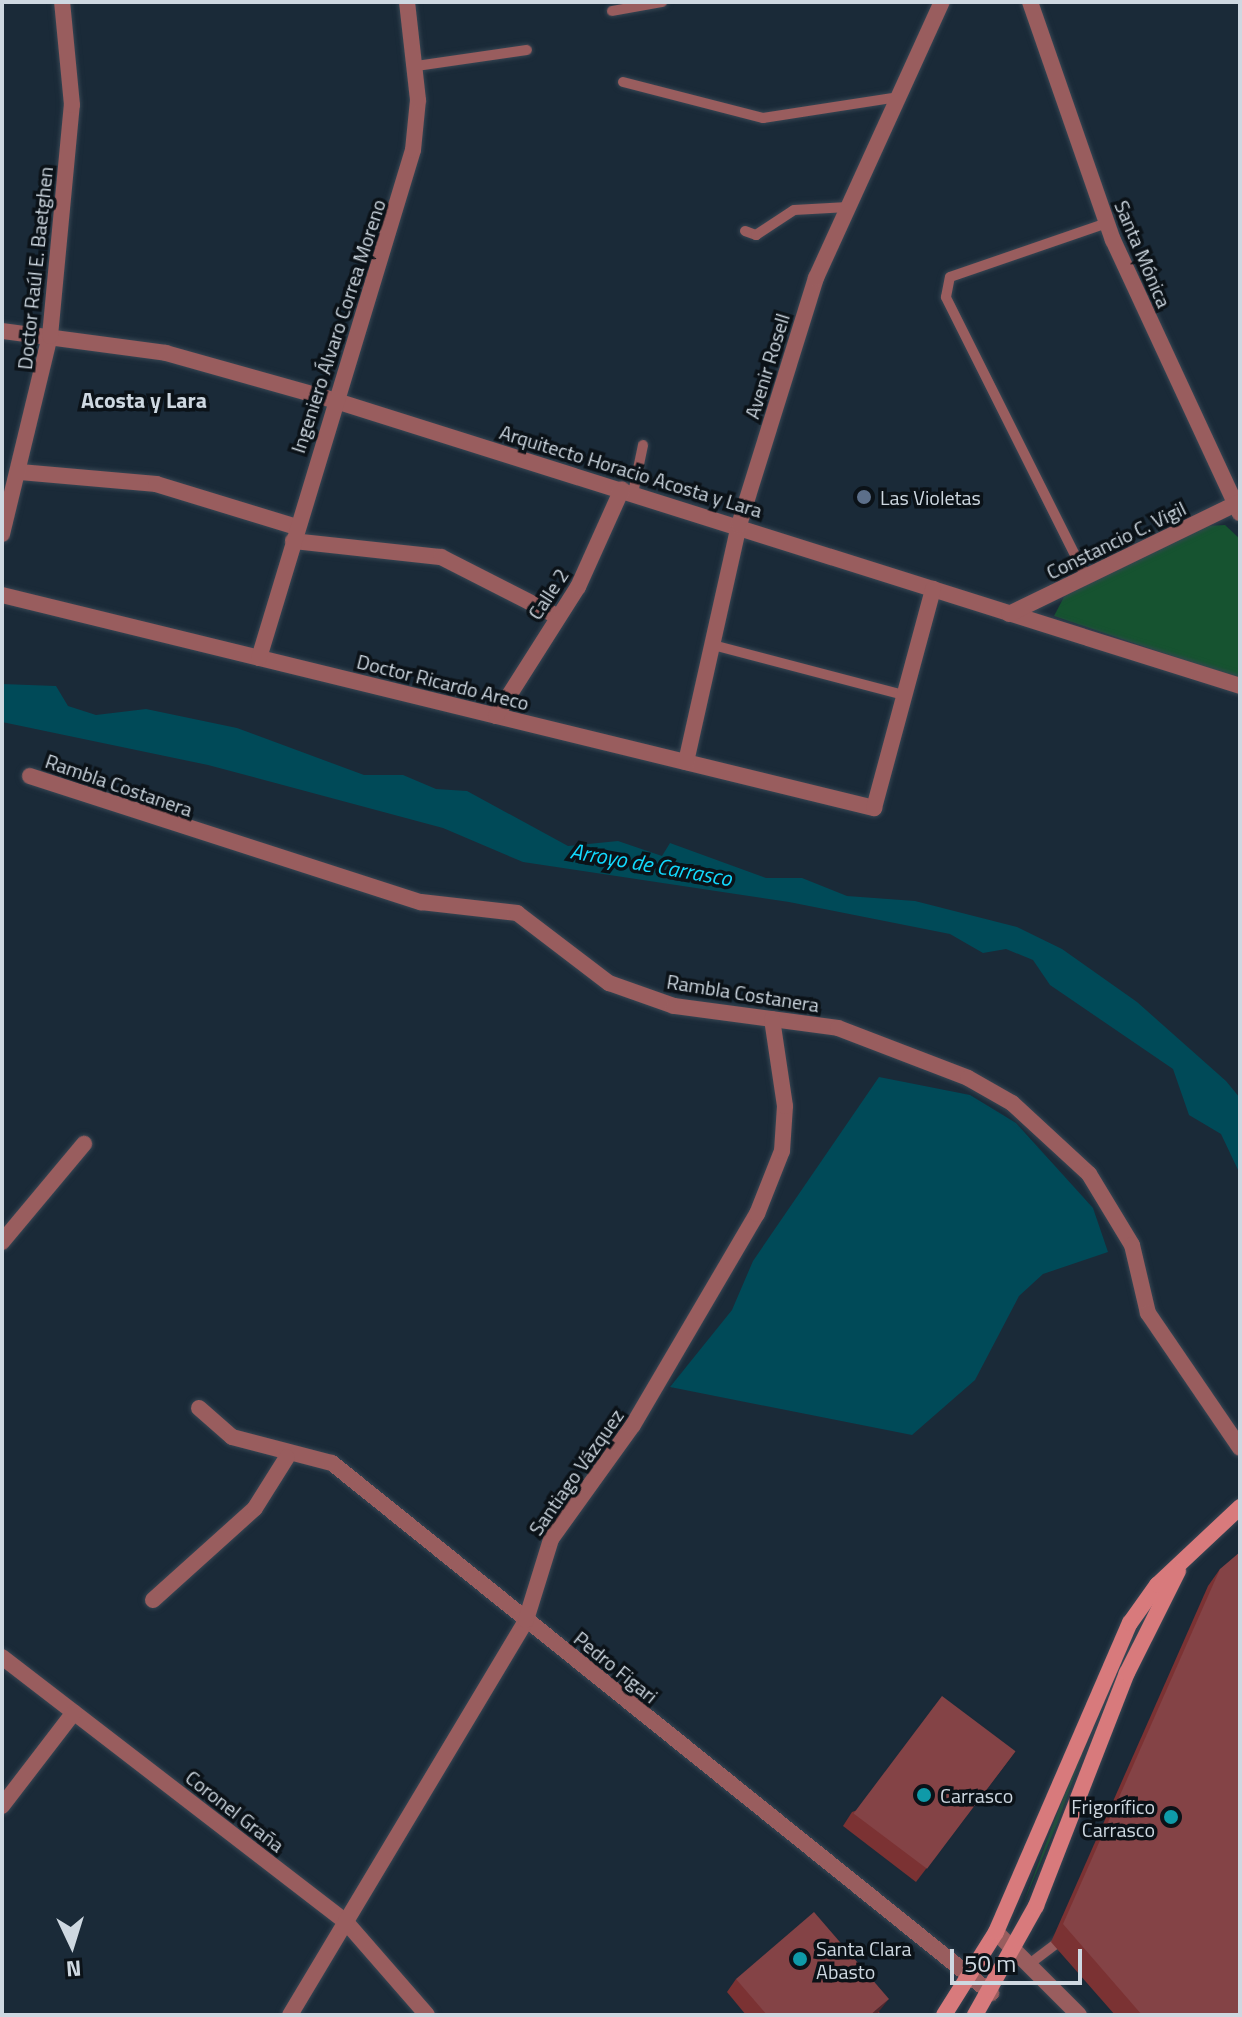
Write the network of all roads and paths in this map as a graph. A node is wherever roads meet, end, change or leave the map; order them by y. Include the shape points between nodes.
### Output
1 (62, 2) edge
2 (407, 2) edge
3 (662, 2) edge
4 (942, 2) edge
5 (1030, 2) edge
6 (612, 11) dead end
7 (527, 50) dead end
8 (416, 66) junction
9 (623, 82) dead end
10 (899, 97) junction
11 (848, 207) junction
12 (1107, 223) junction
13 (745, 231) dead end
14 (2, 331) edge
15 (50, 336) junction
16 (333, 400) junction
17 (643, 445) dead end
18 (12, 480) edge
19 (627, 491) junction
20 (1239, 506) edge
21 (739, 525) junction
22 (2, 534) edge
23 (295, 534) junction
24 (1086, 577) junction
25 (933, 589) junction
26 (2, 595) edge
27 (1009, 614) junction
28 (557, 616) junction
29 (713, 645) junction
30 (259, 658) junction
31 (1240, 686) edge
32 (903, 695) junction
33 (496, 716) junction
34 (686, 762) junction
35 (30, 776) dead end
36 (772, 1019) junction
37 (84, 1144) dead end
38 (2, 1242) edge
39 (199, 1408) dead end
40 (1240, 1448) edge
41 (287, 1457) junction
42 (1240, 1507) edge
43 (1178, 1571) junction
44 (153, 1600) dead end
45 (526, 1620) junction
46 (2, 1657) edge
47 (74, 1712) junction
48 (2, 1806) edge
49 (346, 1922) junction
50 (1080, 1927) edge
51 (996, 1932) junction
52 (1015, 1947) junction
53 (1032, 1962) junction
54 (969, 1978) junction
55 (991, 1993) junction
56 (290, 2015) edge
57 (427, 2015) edge
58 (944, 2015) edge
59 (975, 2015) edge
60 (1079, 2015) edge

1 - 15 street, Doctor Raúl E. Baetghen via 72,105
2 - 8 street, Ingeniero Álvaro Correa Moreno
3 - 6 lane
4 - 10 street, Avenir Rosell
5 - 12 street, Santa Mónica
7 - 8 lane
8 - 16 street, Ingeniero Álvaro Correa Moreno via 413,150
9 - 10 lane via 763,118
10 - 11 street, Avenir Rosell
11 - 13 lane via 794,210 756,235
11 - 21 street, Avenir Rosell via 816,278
12 - 20 street, Santa Mónica
12 - 24 lane via 950,277 946,297
14 - 15 street, Arquitecto Horacio Acosta y Lara
15 - 16 street, Arquitecto Horacio Acosta y Lara via 166,353
15 - 18 street, Doctor Raúl E. Baetghen
16 - 19 street, Arquitecto Horacio Acosta y Lara
16 - 23 street, Ingeniero Álvaro Correa Moreno
17 - 19 lane
18 - 22 street, Doctor Raúl E. Baetghen
18 - 23 street via 156,484
19 - 21 street, Arquitecto Horacio Acosta y Lara
19 - 28 street, Calle 2
20 - 24 street, Constancio C. Vigil
21 - 25 street, Arquitecto Horacio Acosta y Lara
21 - 29 street, Avenir Rosell
23 - 28 street via 441,557
23 - 30 street, Ingeniero Álvaro Correa Moreno
24 - 27 street, Constancio C. Vigil
25 - 27 street, Arquitecto Horacio Acosta y Lara
25 - 32 street
26 - 30 street, Doctor Ricardo Areco
27 - 31 street, Arquitecto Horacio Acosta y Lara
28 - 33 street, Calle 2
29 - 32 lane
29 - 34 street, Avenir Rosell
30 - 33 street, Doctor Ricardo Areco
32 - 34 street, Doctor Ricardo Areco via 874,808
33 - 34 street, Doctor Ricardo Areco
35 - 36 street, Rambla Costanera via 421,902 517,913 609,983 674,1006
36 - 40 street, Rambla Costanera via 838,1028 968,1078 1012,1103 1057,1143 1089,1174 1132,1245 1148,1313
36 - 45 street, Santiago Vázquez via 785,1106 782,1151 757,1214 633,1425 551,1539
37 - 38 street
39 - 41 street, Pedro Figari via 232,1437
41 - 44 street via 255,1508
41 - 45 street, Pedro Figari via 311,1454 332,1463
42 - 43 main road
43 - 51 main road via 1157,1585 1107,1667
43 - 52 main road via 1127,1673
45 - 49 street, Santiago Vázquez
45 - 54 street, Pedro Figari
46 - 47 street, Coronel Graña
47 - 48 street
47 - 49 street, Coronel Graña
49 - 56 street, Santiago Vázquez
49 - 57 street, Coronel Graña
50 - 53 lane
51 - 52 street
51 - 54 main road
52 - 53 street
52 - 55 main road
53 - 60 street
54 - 55 street, Pedro Figari
54 - 58 main road
55 - 59 main road

